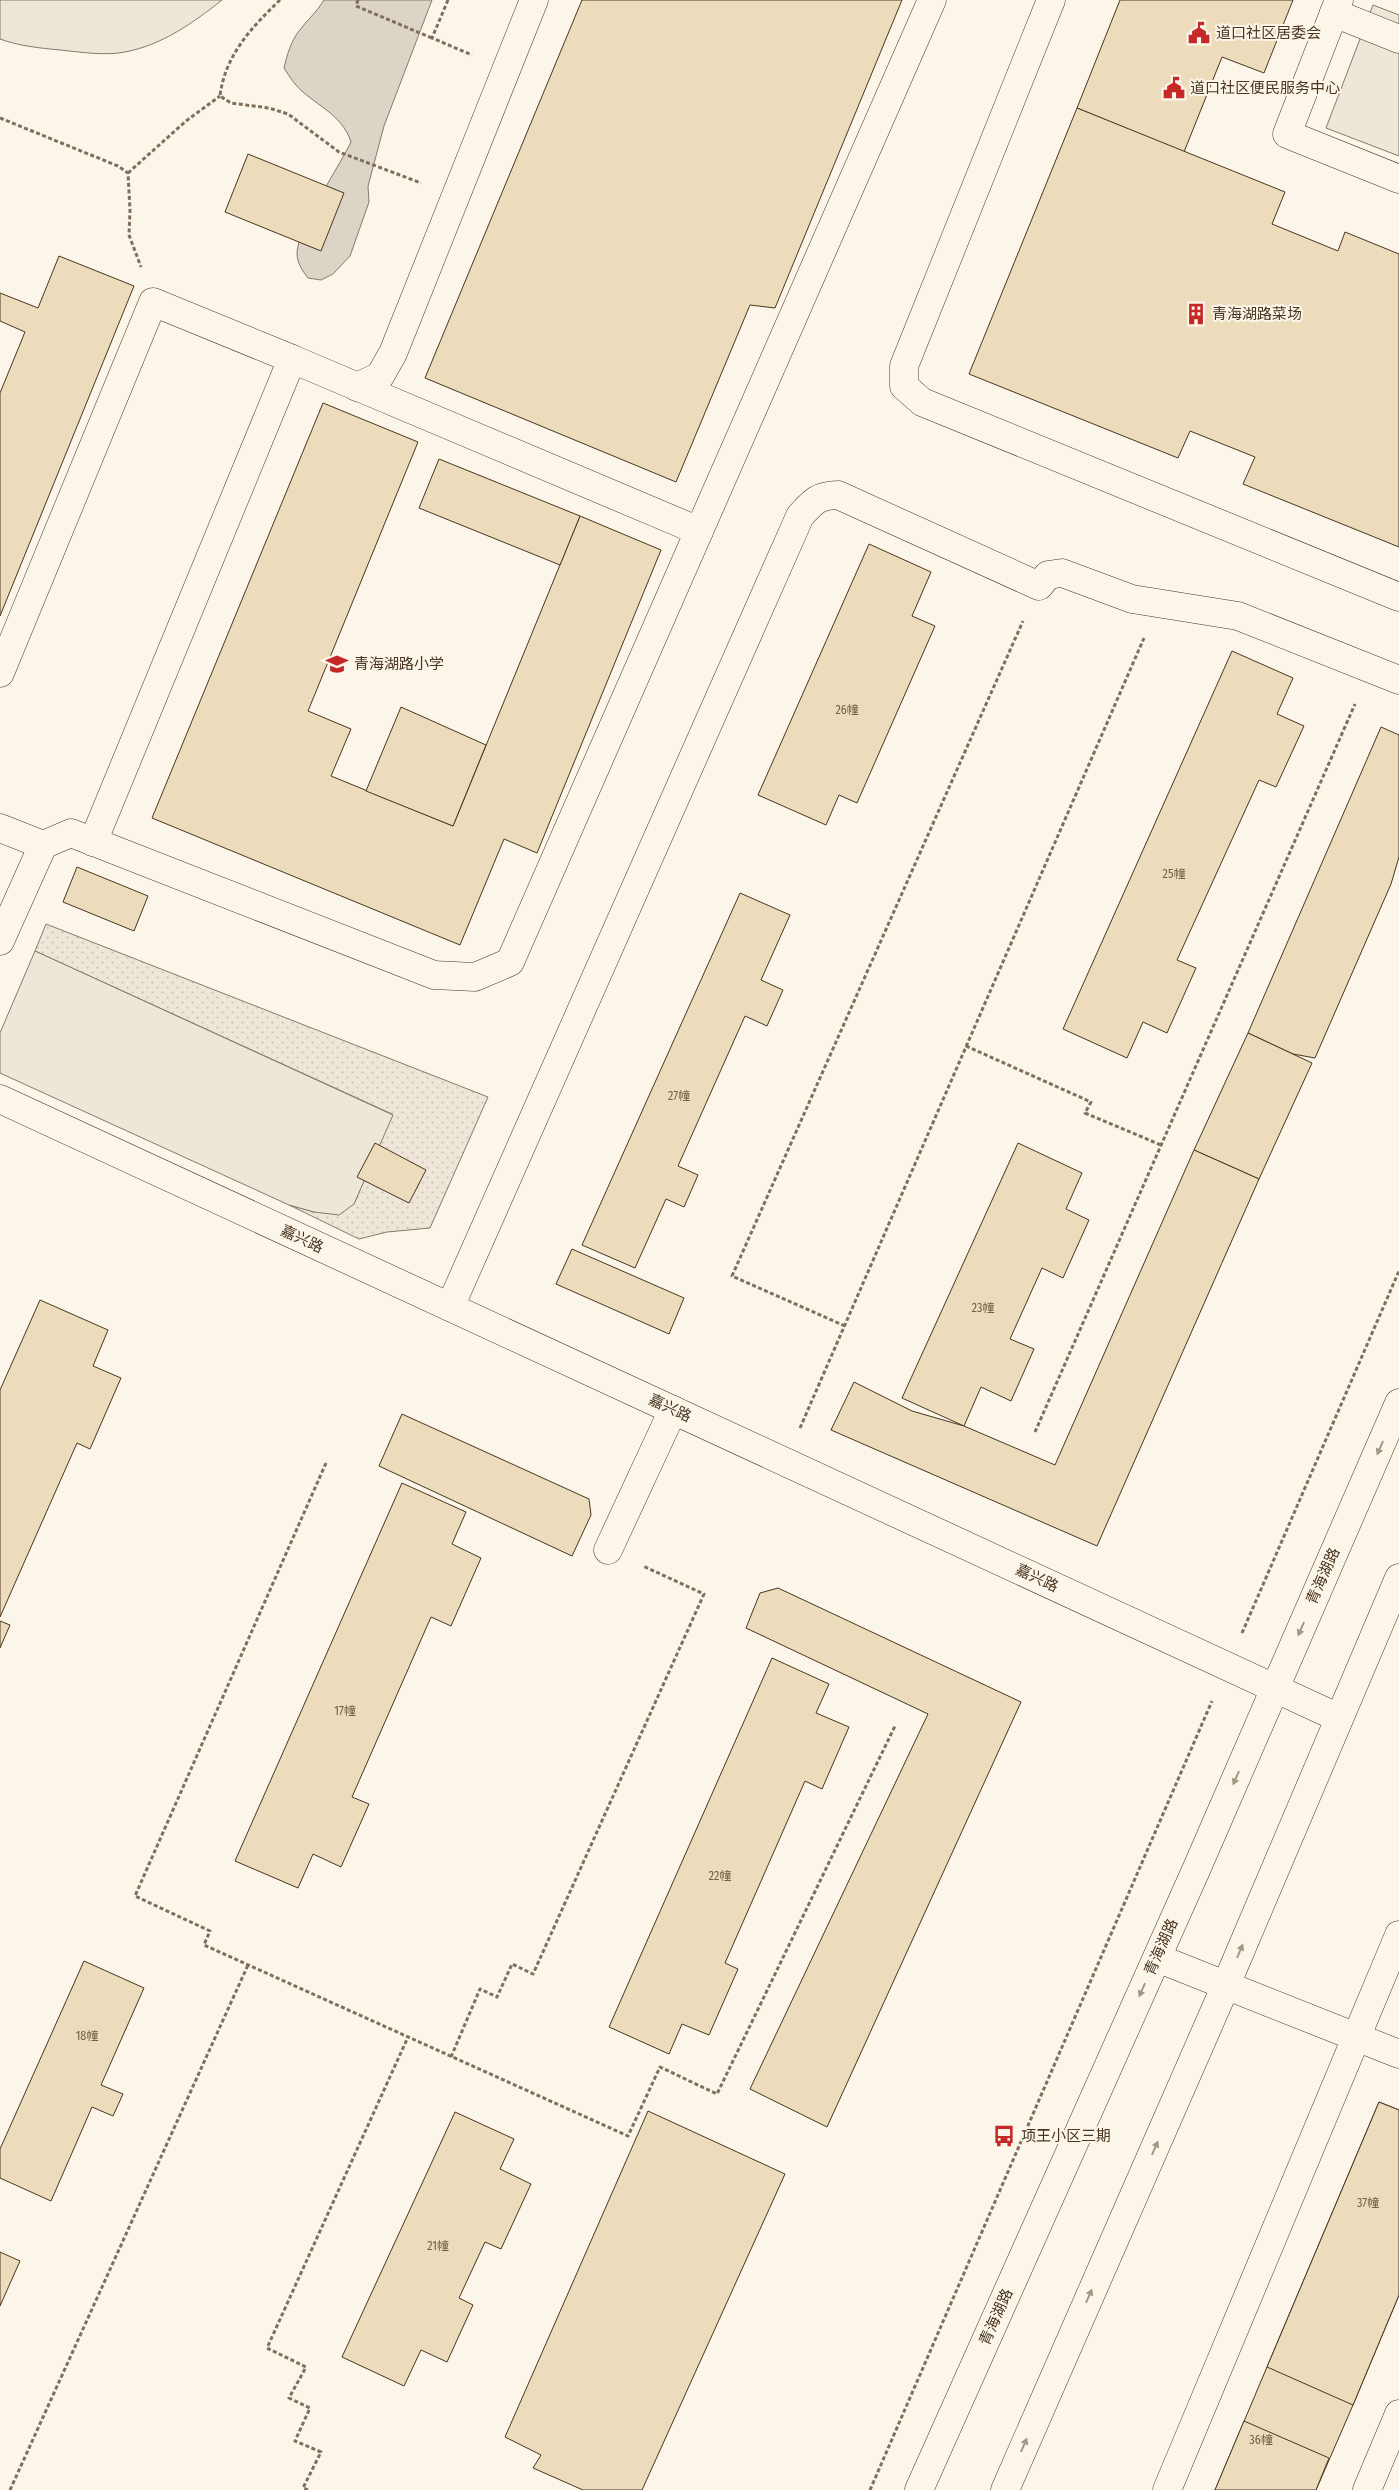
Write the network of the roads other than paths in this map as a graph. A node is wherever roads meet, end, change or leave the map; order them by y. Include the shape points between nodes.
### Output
1 (534, 0) edge
2 (932, 0) edge
3 (1051, 0) edge
4 (1336, 7) edge
5 (1399, 39) edge
6 (1399, 179) edge
7 (292, 359) junction
8 (357, 387) junction
9 (700, 531) junction
10 (1399, 597) edge
11 (0, 673) edge
12 (1399, 680) edge
13 (0, 828) edge
14 (93, 842) junction
15 (43, 845) junction
16 (0, 941) edge
17 (0, 1099) edge
18 (450, 1308) junction
19 (1399, 1403) edge
20 (673, 1410) junction
21 (608, 1550) road end
22 (1399, 1578) edge
23 (1275, 1688) junction
24 (1339, 1718) junction
25 (1399, 1935) edge
26 (1157, 1958) junction
27 (1226, 1985) junction
28 (1355, 2037) junction
29 (1399, 2054) edge
30 (1399, 2414) edge
31 (919, 2490) edge
32 (1005, 2490) edge
33 (1167, 2490) edge
34 (1367, 2490) edge

1 - 8 main road via 393,353 380,376
2 - 9 main road
3 - 10 main road via 904,366 904,386 922,402
4 - 5 main road
4 - 6 main road via 1287,134
7 - 8 main road
7 - 11 main road via 153,302
7 - 14 main road
8 - 9 main road
9 - 14 main road via 510,962 475,977 434,975
12 - 18 main road via 1238,616 1132,599 1062,573 1048,575 1039,586 838,495 825,495 813,502 800,516
13 - 15 main road
14 - 15 main road via 70,833
15 - 16 main road
17 - 18 main road, 嘉兴路
18 - 20 main road, 嘉兴路
19 -> 23 main road, 青海湖路
20 - 21 main road
20 - 23 main road, 嘉兴路
22 - 24 main road
23 - 24 main road, 嘉兴路
23 -> 26 main road, 青海湖路
27 -> 24 main road
25 - 28 main road
26 - 27 main road
26 -> 31 main road, 青海湖路
27 - 28 main road
32 -> 27 main road
28 - 29 main road
28 - 33 main road
30 - 34 main road

